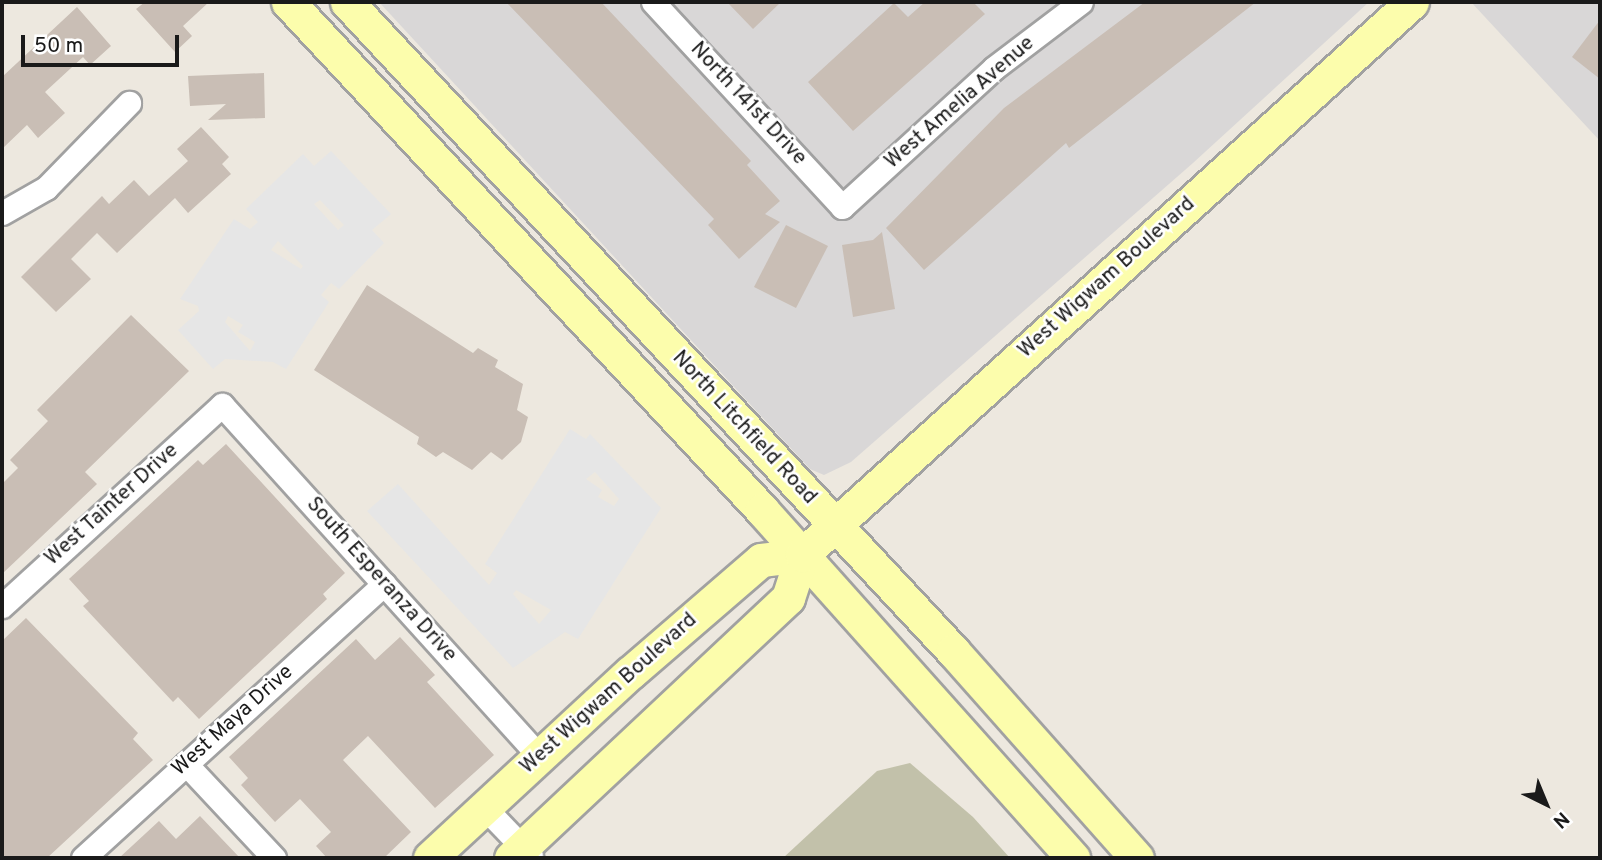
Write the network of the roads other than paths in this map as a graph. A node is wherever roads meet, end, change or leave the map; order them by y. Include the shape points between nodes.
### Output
1 (288, 2) edge
2 (347, 2) edge
3 (653, 2) edge
4 (1081, 2) edge
5 (1412, 2) edge
6 (129, 103) dead end
7 (842, 207) joint
8 (2, 213) edge
9 (222, 405) joint
10 (835, 523) junction
11 (802, 555) junction
12 (384, 584) junction
13 (2, 606) edge
14 (539, 755) junction
15 (186, 764) junction
16 (484, 807) junction
17 (522, 855) edge
18 (83, 858) edge
19 (274, 858) edge
20 (430, 858) edge
21 (1073, 858) edge
22 (1137, 858) edge

1 - 11 main road, North Litchfield Road
2 - 10 main road, North Litchfield Road
3 - 7 street, North 141st Drive
4 - 7 street, West Amelia Avenue via 994,68
5 - 10 main road, West Wigwam Boulevard
6 - 8 street via 46,188
9 - 12 street, South Esperanza Drive
9 - 13 street, West Tainter Drive
10 - 11 main road, West Wigwam Boulevard
10 - 22 main road, North Litchfield Road
11 - 14 main road, West Wigwam Boulevard via 761,561
11 - 17 main road, West Wigwam Boulevard via 788,598
11 - 21 main road, North Litchfield Road
12 - 14 street, South Esperanza Drive
12 - 15 street, West Maya Drive
14 - 16 main road, West Wigwam Boulevard
15 - 18 street, West Maya Drive
15 - 19 street
16 - 17 street
16 - 20 main road, West Wigwam Boulevard

